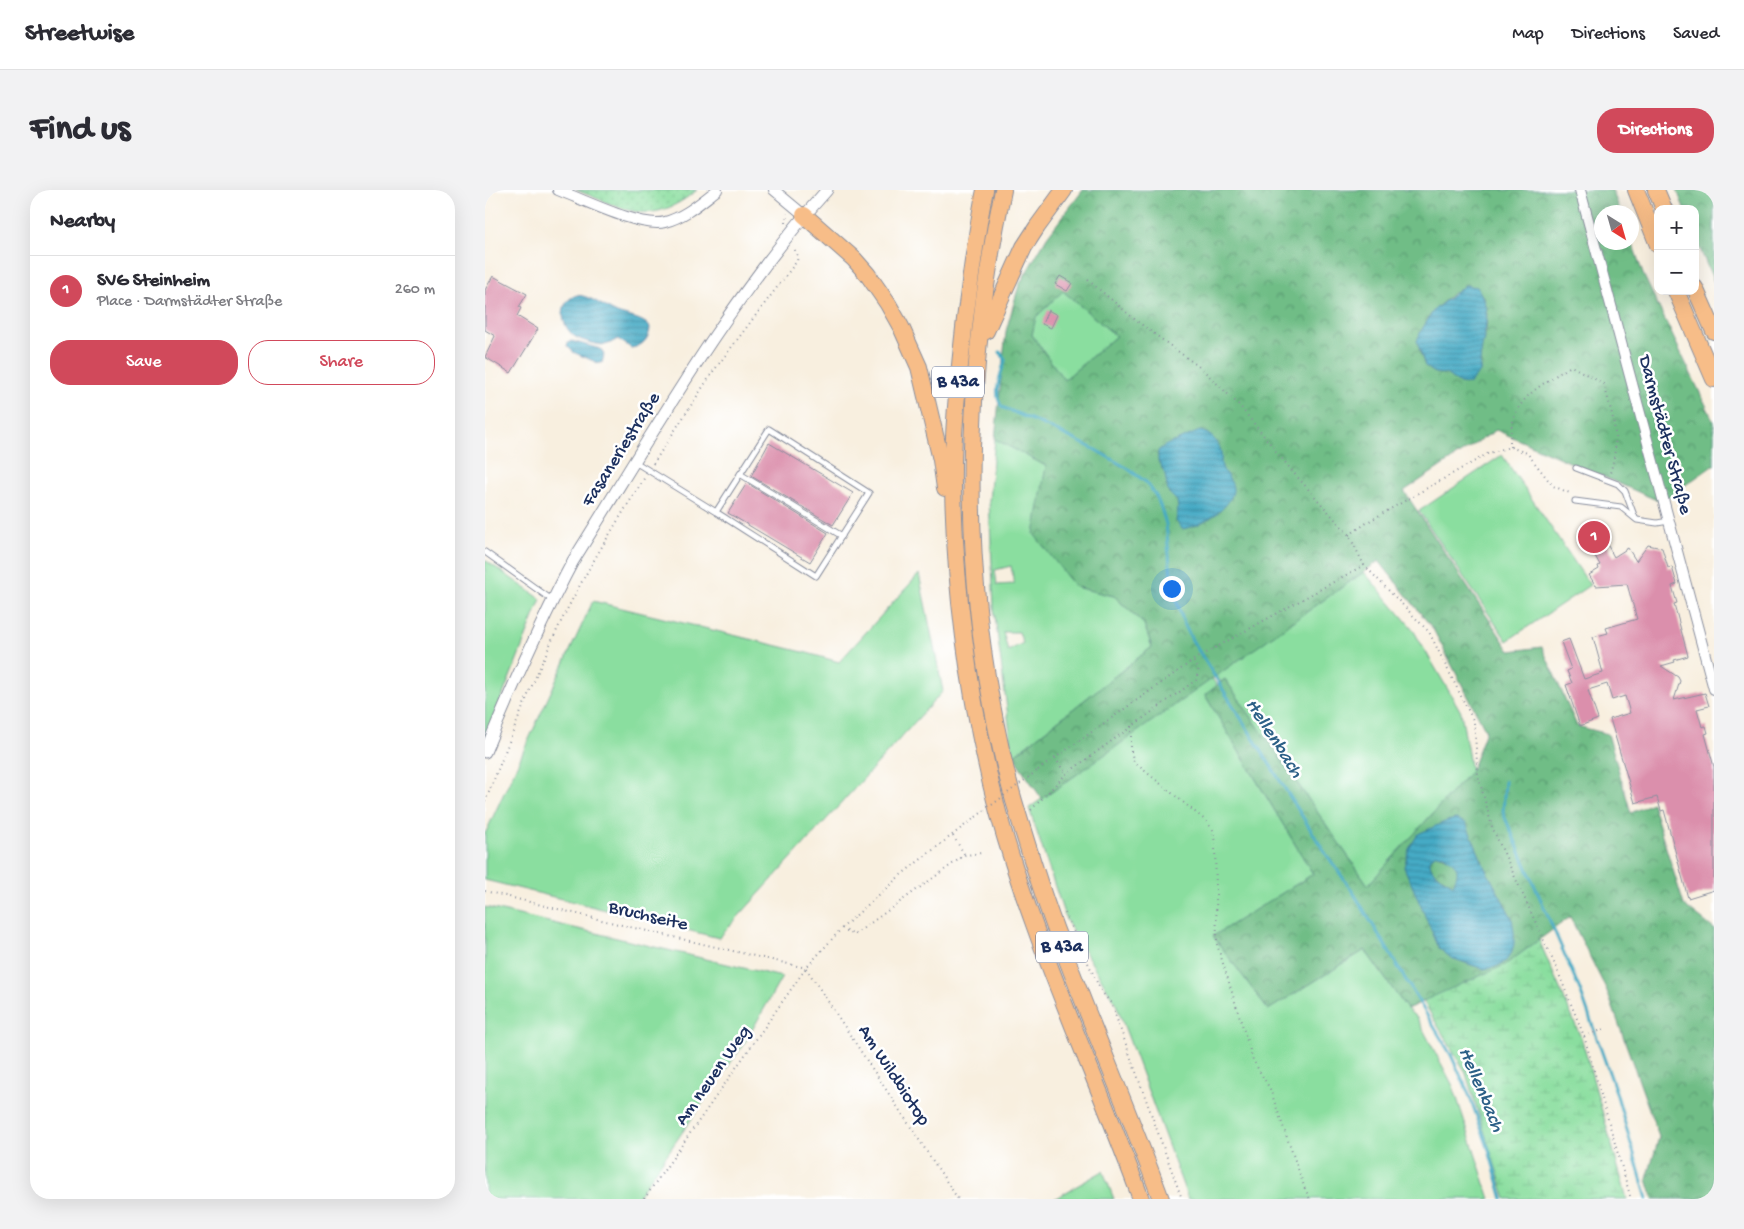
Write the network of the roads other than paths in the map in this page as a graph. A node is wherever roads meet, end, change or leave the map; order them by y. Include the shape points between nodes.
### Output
1 (559, 190) edge
2 (717, 190) edge
3 (774, 190) edge
4 (827, 190) edge
5 (985, 190) edge
6 (1003, 190) edge
7 (1064, 190) edge
8 (1580, 190) edge
9 (1636, 190) edge
10 (1656, 190) edge
11 (1662, 205) edge
12 (798, 210) junction
13 (1654, 235) edge
14 (1678, 295) edge
15 (1698, 295) edge
16 (1714, 331) edge
17 (979, 347) junction
18 (1714, 379) edge
19 (635, 462) junction
20 (1576, 468) dead end
21 (740, 474) junction
22 (1575, 501) road end
23 (717, 512) junction
24 (1637, 520) junction
25 (1669, 521) junction
26 (842, 536) junction
27 (485, 552) edge
28 (958, 576) junction
29 (552, 600) junction
30 (1714, 689) edge
31 (485, 752) edge
32 (1141, 1199) edge
33 (1161, 1199) edge

1 - 2 street via 645,223 656,224 683,215
3 - 12 street
4 - 12 street, Fasaneriestraße
5 - 28 highway, B 43a via 970,278 957,395 953,485
6 - 17 highway, B 43a
7 - 17 highway via 1024,247
8 - 25 street, Darmstädter Straße
9 - 13 highway
10 - 11 highway
12 - 19 street, Fasaneriestraße via 789,234 697,363
12 - 28 highway via 869,275 901,327 919,367 941,460
14 - 18 highway
15 - 16 highway
17 - 33 highway, B 43a via 971,462 972,520 977,603 999,742 1013,798 1059,938
19 - 23 lane
19 - 29 street, Fasaneriestraße
20 - 24 lane via 1618,484
21 - 23 lane
21 - 26 lane
21 - 26 lane via 769,429 869,493
22 - 24 lane via 1621,507
23 - 26 lane via 816,576
24 - 25 lane
25 - 30 street, Darmstädter Straße
27 - 29 lane
28 - 32 highway, B 43a via 971,688 999,814 1041,940
29 - 31 street, Fasaneriestraße

